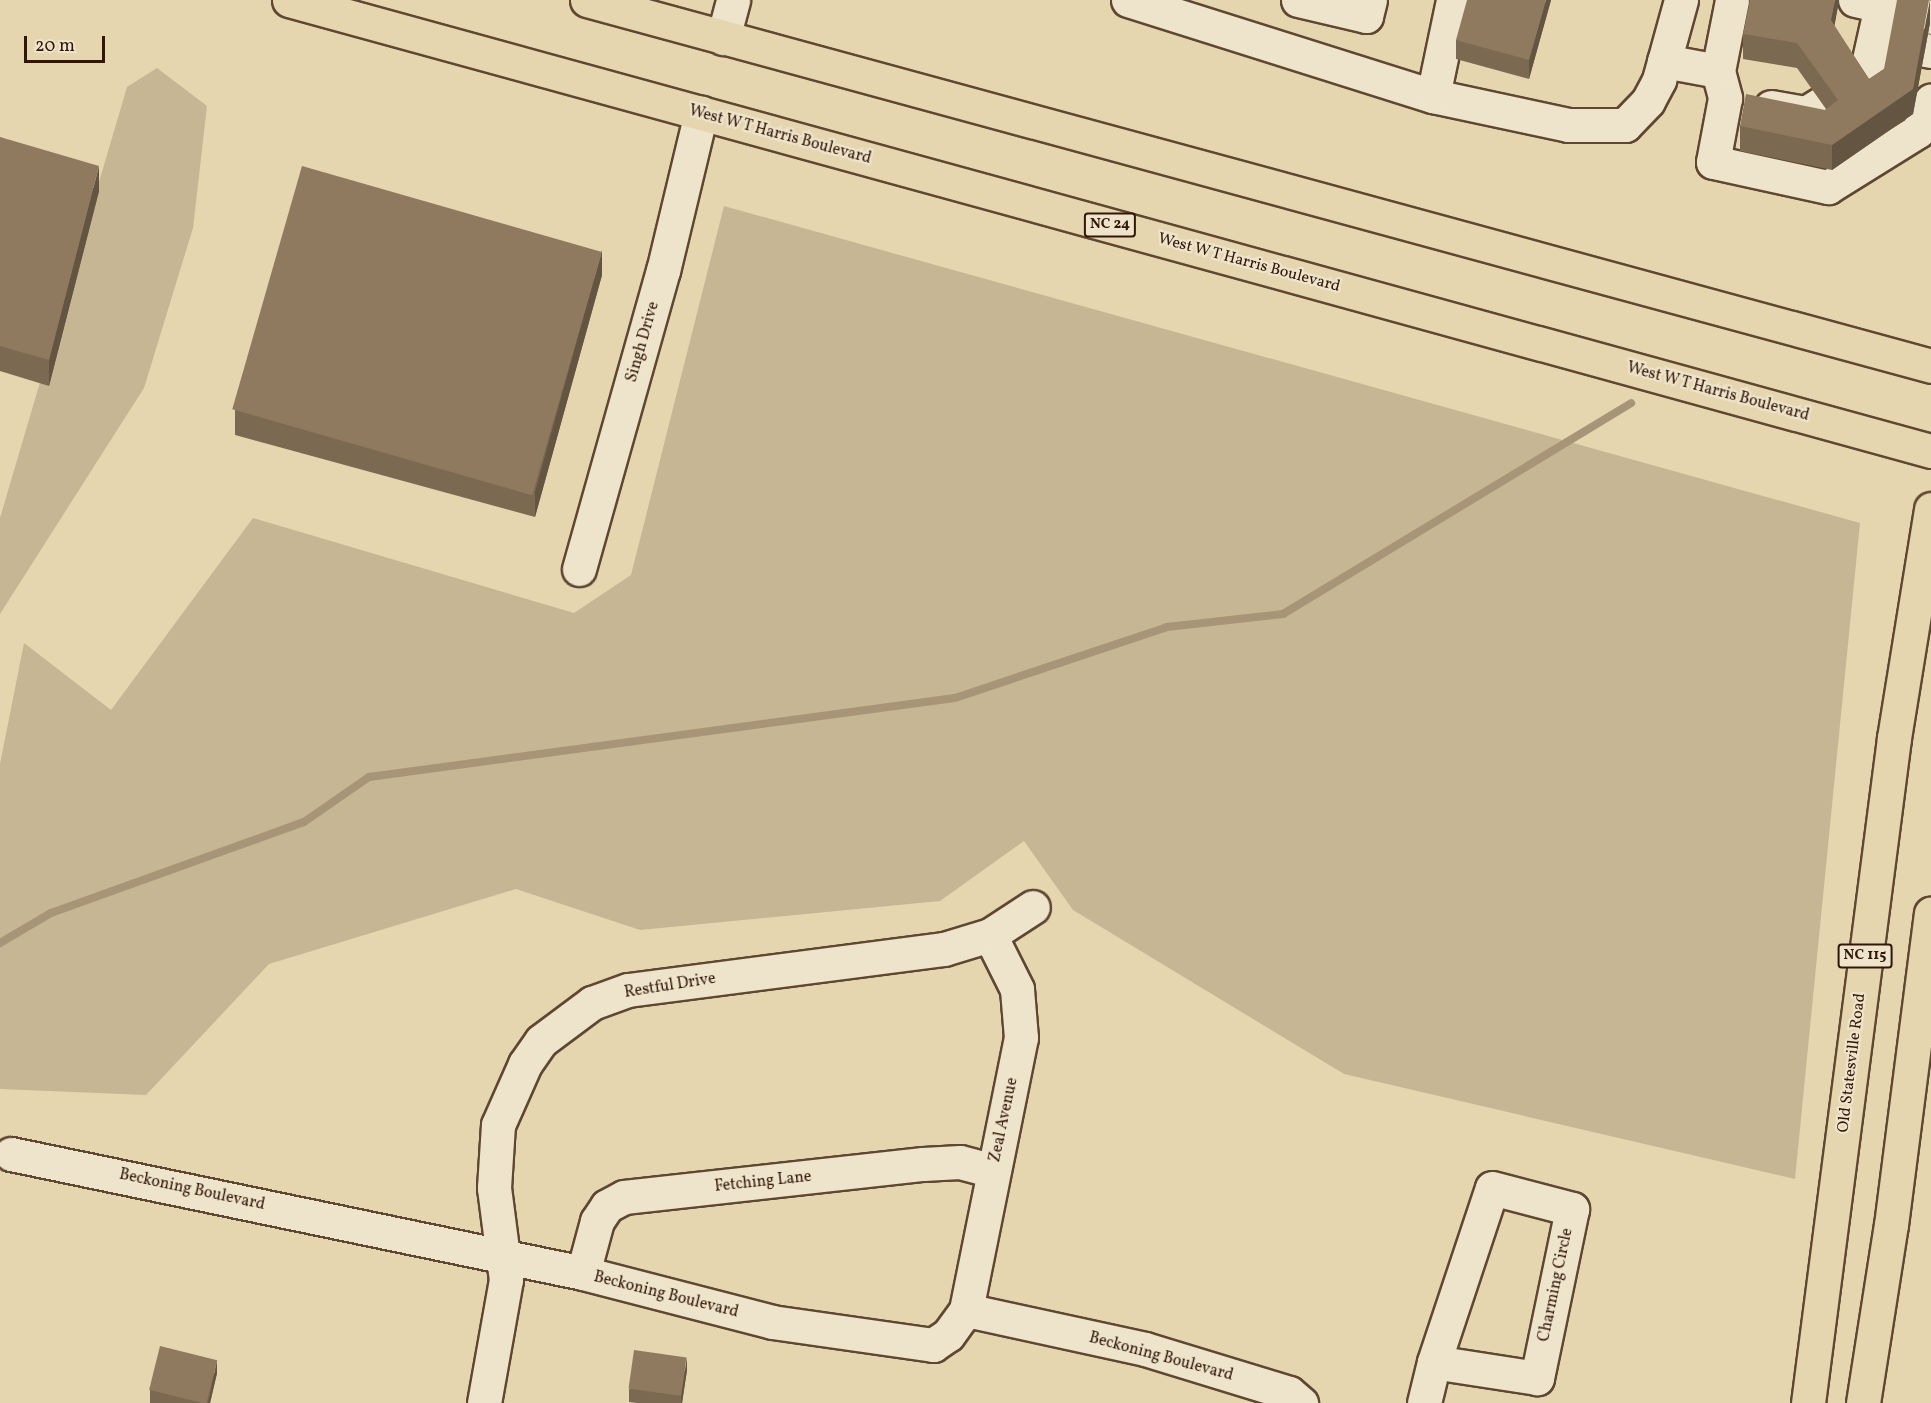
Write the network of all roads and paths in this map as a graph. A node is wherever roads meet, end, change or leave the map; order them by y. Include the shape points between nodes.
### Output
1 (289, 0) edge
2 (587, 0) edge
3 (733, 0) edge
4 (1128, 0) edge
5 (1299, 0) edge
6 (1370, 0) edge
7 (1453, 0) edge
8 (1681, 0) edge
9 (1732, 0) edge
10 (1868, 3) edge
11 (1213, 13) edge
12 (1931, 17) edge
13 (723, 38) junction
14 (1906, 47) edge
15 (1664, 61) junction
16 (1869, 80) edge
17 (1722, 85) junction
18 (1433, 96) junction
19 (1926, 99) edge
20 (701, 113) junction
21 (1799, 116) edge
22 (1931, 366) edge
23 (1931, 450) edge
24 (1931, 509) edge
25 (579, 569) dead end
26 (1033, 907) dead end
27 (1931, 915) edge
28 (990, 935) junction
29 (11, 1154) dead end
30 (993, 1171) junction
31 (503, 1258) junction
32 (583, 1274) junction
33 (966, 1310) junction
34 (1434, 1362) junction
35 (484, 1403) edge
36 (1301, 1403) edge
37 (1424, 1403) edge
38 (1808, 1403) edge
39 (1863, 1403) edge

1 - 20 main road, West W T Harris Boulevard / NC 24
2 - 13 main road
3 - 13 street
4 - 11 street
5 - 6 street via 1366,16
7 - 18 street
8 - 15 street
9 - 17 street
10 - 12 street
10 - 14 street
11 - 18 street
13 - 22 main road
14 - 16 street
15 - 17 street
15 - 18 street via 1648,100 1625,125 1568,124
17 - 19 street via 1713,162 1770,165 1810,174 1828,187 1874,150 1918,131
17 - 21 street
20 - 23 main road, West W T Harris Boulevard / NC 24
20 - 25 street, Singh Drive via 663,271
24 - 38 main road, Old Statesville Road / NC 115 via 1894,738
26 - 28 street, Restful Drive
27 - 39 main road via 1891,1225
28 - 30 street, Zeal Avenue via 1017,989 1021,1038
28 - 31 street, Restful Drive via 944,949 628,990 592,1002 541,1041 525,1064 498,1125 494,1188
29 - 31 street, Beckoning Boulevard via 164,1183
30 - 32 street, Fetching Lane via 960,1162 923,1164 624,1197 606,1206 597,1221
30 - 33 street, Zeal Avenue
31 - 32 street, Beckoning Boulevard
31 - 35 street, Restful Drive via 505,1300
32 - 33 street, Beckoning Boulevard via 772,1322 915,1344 933,1345 948,1335
33 - 36 street, Beckoning Boulevard via 1145,1349 1288,1393
34 - 34 street, Charming Circle via 1492,1188 1572,1209 1537,1378
34 - 37 street, Charming Circle

